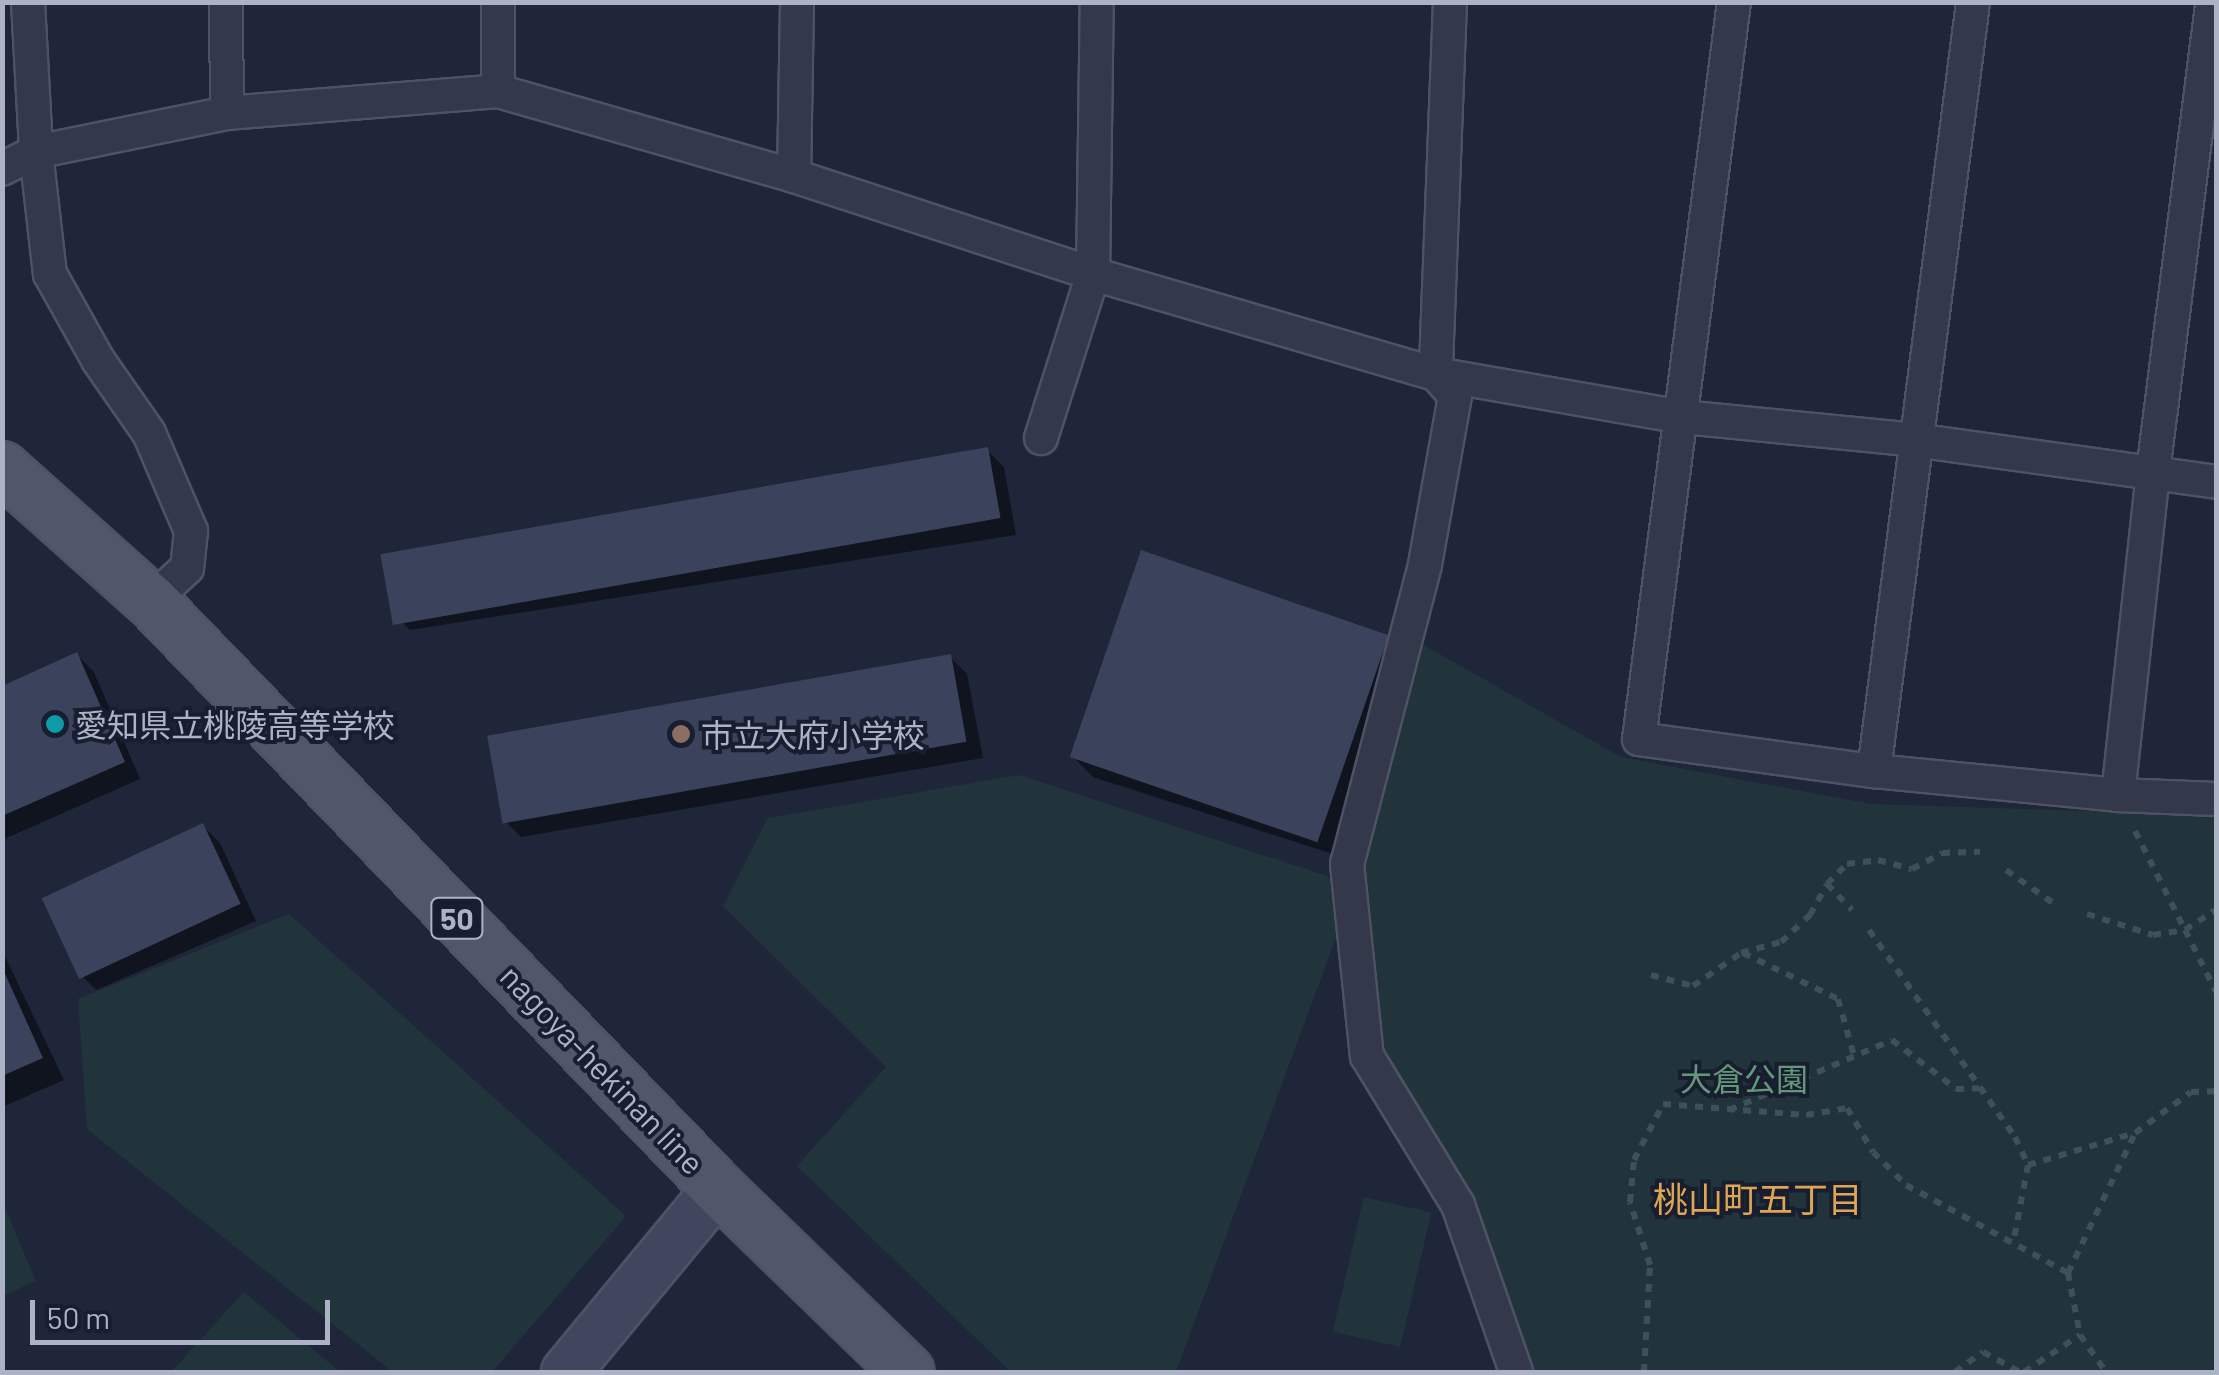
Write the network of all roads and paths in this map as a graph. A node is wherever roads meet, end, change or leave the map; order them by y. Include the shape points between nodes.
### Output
1 (28, 2) edge
2 (226, 2) edge
3 (498, 2) edge
4 (797, 2) edge
5 (1098, 2) edge
6 (1450, 2) edge
7 (1734, 2) edge
8 (1973, 2) edge
9 (2212, 2) edge
10 (498, 90) junction
11 (227, 113) junction
12 (36, 152) junction
13 (2, 169) edge
14 (794, 176) junction
15 (1094, 274) junction
16 (1436, 374) junction
17 (1682, 417) junction
18 (1040, 438) dead end
19 (1915, 440) junction
20 (2, 468) edge
21 (2153, 472) junction
22 (2216, 482) edge
23 (151, 602) junction
24 (1874, 771) junction
25 (2216, 799) edge
26 (2124, 807) junction
27 (1980, 852) dead end
28 (2006, 870) dead end
29 (1827, 884) junction
30 (2053, 903) dead end
31 (1852, 910) dead end
32 (2216, 910) edge
33 (2087, 914) dead end
34 (1870, 930) dead end
35 (2185, 930) junction
36 (1742, 953) junction
37 (1650, 975) dead end
38 (2216, 992) edge
39 (1854, 1056) junction
40 (1980, 1088) junction
41 (2216, 1091) edge
42 (1728, 1111) junction
43 (2135, 1133) junction
44 (2028, 1165) junction
45 (718, 1188) junction
46 (2013, 1244) junction
47 (2068, 1274) junction
48 (2080, 1335) junction
49 (566, 1372) edge
50 (908, 1372) edge
51 (1516, 1372) edge
52 (1644, 1372) edge
53 (1955, 1372) edge
54 (2022, 1372) edge
55 (2106, 1372) edge

1 - 12 street
2 - 11 street
3 - 10 street
4 - 14 street
5 - 15 street
6 - 16 street
7 - 17 street
8 - 19 street
9 - 21 street
10 - 11 street
10 - 14 street
11 - 12 street
12 - 13 street
12 - 23 street via 50,274 149,433 192,532 187,568
14 - 15 street
15 - 16 street
15 - 18 street
16 - 17 street
16 - 51 street via 1455,396 1425,565 1347,864 1367,1056 1458,1205
17 - 19 street
17 - 24 street via 1639,738
19 - 21 street
19 - 24 street
20 - 23 main road, nagoya-hekinan line / 50
21 - 22 street
21 - 26 street
23 - 45 main road, nagoya-hekinan line / 50
24 - 26 street
25 - 26 street
26 - 35 path
27 - 29 path via 1942,853 1912,869 1878,860 1847,864
28 - 30 path
29 - 31 path
29 - 36 path via 1810,915 1782,942
32 - 35 path
33 - 35 path via 2154,934
34 - 40 path
35 - 38 path
36 - 37 path via 1693,986
36 - 39 path via 1838,999
39 - 40 path via 1892,1040 1956,1090
39 - 42 path
40 - 44 path
41 - 43 path via 2191,1092
42 - 46 path via 1847,1108 1874,1152 1906,1185
42 - 52 path via 1663,1104 1634,1160 1630,1202 1650,1265
43 - 44 path
43 - 47 path
44 - 46 path
45 - 49 street
45 - 50 main road, nagoya-hekinan line / 50
46 - 47 path
47 - 48 path
48 - 54 path
48 - 55 path
53 - 54 path via 1982,1352

